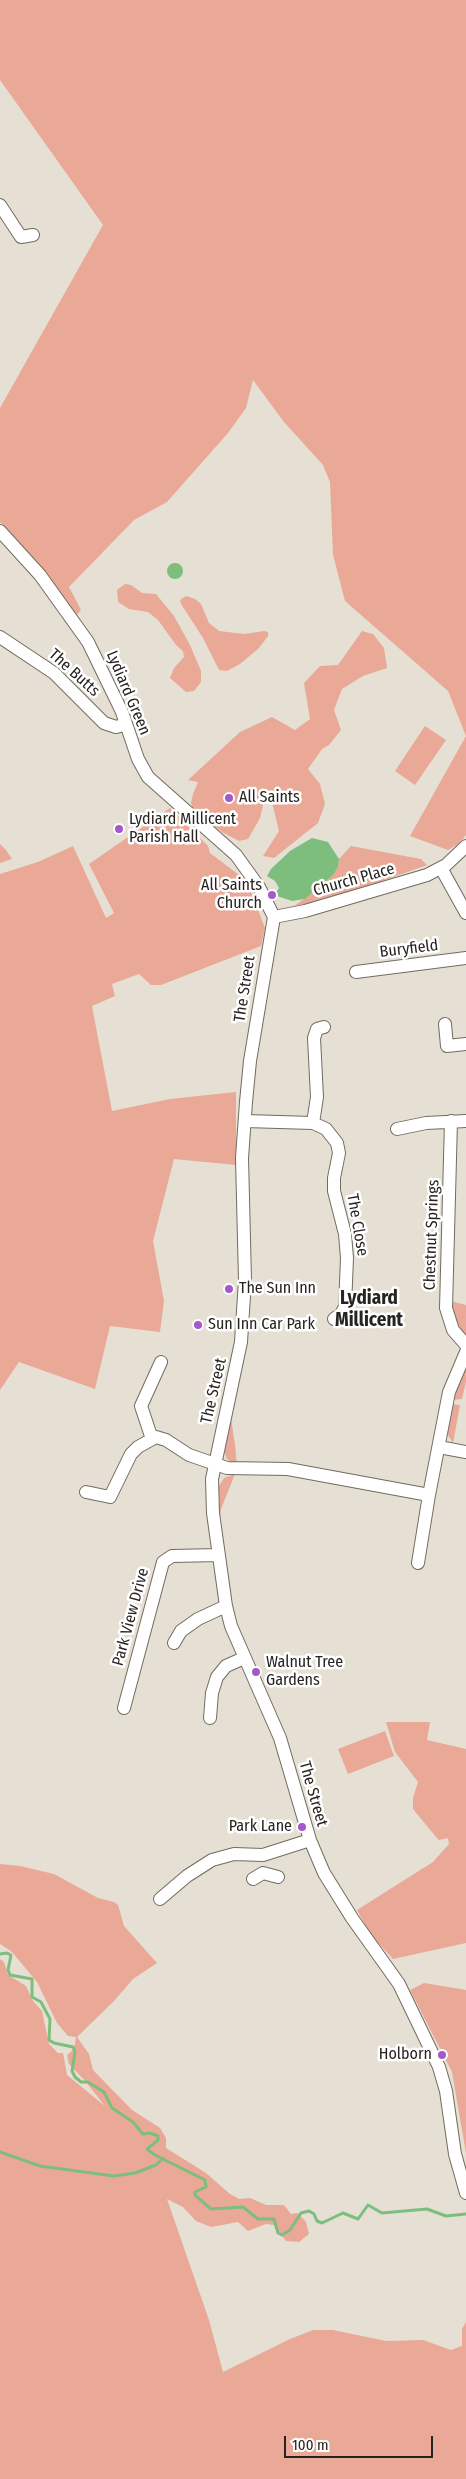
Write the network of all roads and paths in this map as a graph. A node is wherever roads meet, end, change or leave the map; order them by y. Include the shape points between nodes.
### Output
1 (0, 205) edge
2 (23, 239) dead end
3 (0, 531) edge
4 (0, 637) edge
5 (126, 724) junction
6 (466, 846) edge
7 (441, 868) junction
8 (466, 914) edge
9 (274, 917) junction
10 (466, 958) edge
11 (356, 972) dead end
12 (445, 1024) dead end
13 (324, 1027) dead end
14 (466, 1044) edge
15 (244, 1121) junction
16 (451, 1121) junction
17 (466, 1121) edge
18 (313, 1123) junction
19 (397, 1129) dead end
20 (350, 1324) dead end
21 (466, 1345) edge
22 (466, 1352) edge
23 (161, 1362) dead end
24 (152, 1439) junction
25 (439, 1447) junction
26 (466, 1452) edge
27 (213, 1464) junction
28 (86, 1492) dead end
29 (428, 1495) junction
30 (219, 1555) junction
31 (418, 1563) dead end
32 (226, 1606) junction
33 (174, 1643) dead end
34 (244, 1658) junction
35 (124, 1708) dead end
36 (210, 1718) dead end
37 (310, 1840) junction
38 (263, 1855) junction
39 (278, 1877) dead end
40 (160, 1899) dead end
41 (466, 2193) edge

1 - 2 street
3 - 5 street, Lydiard Green via 40,575 77,625 105,674
4 - 5 street, The Butts via 54,674 104,723 116,727
5 - 9 street, Lydiard Green via 148,777 236,855 259,887
6 - 7 street, Church Place
7 - 8 street
7 - 9 street, Church Place via 305,911
9 - 15 street, The Street via 250,1061
10 - 11 street, Buryfield
12 - 14 street via 447,1046
13 - 18 street via 317,1029 314,1038 317,1097
15 - 18 street
15 - 27 street, The Street via 245,1280 240,1342
16 - 17 street
16 - 19 street
16 - 21 street, Chestnut Springs via 446,1308 453,1330
18 - 20 street, The Close via 331,1133 339,1148 334,1191 348,1258 346,1302 337,1316
22 - 25 street via 449,1392
23 - 24 street via 141,1406
24 - 27 street via 162,1438 181,1451
24 - 28 street via 131,1454 110,1497
25 - 26 street
25 - 29 street
27 - 29 street via 234,1470 293,1469
27 - 30 street, The Street via 213,1505
29 - 31 street
30 - 32 street, The Street
30 - 35 street, Park View Drive via 172,1556 163,1562
32 - 33 street via 181,1631
32 - 34 street, The Street
34 - 36 street via 226,1666 217,1677
34 - 37 street, The Street via 280,1738
37 - 38 street
37 - 41 street via 338,1899 399,1984 432,2050 446,2091 453,2141
38 - 39 street via 258,1876
38 - 40 street via 234,1854 212,1860

